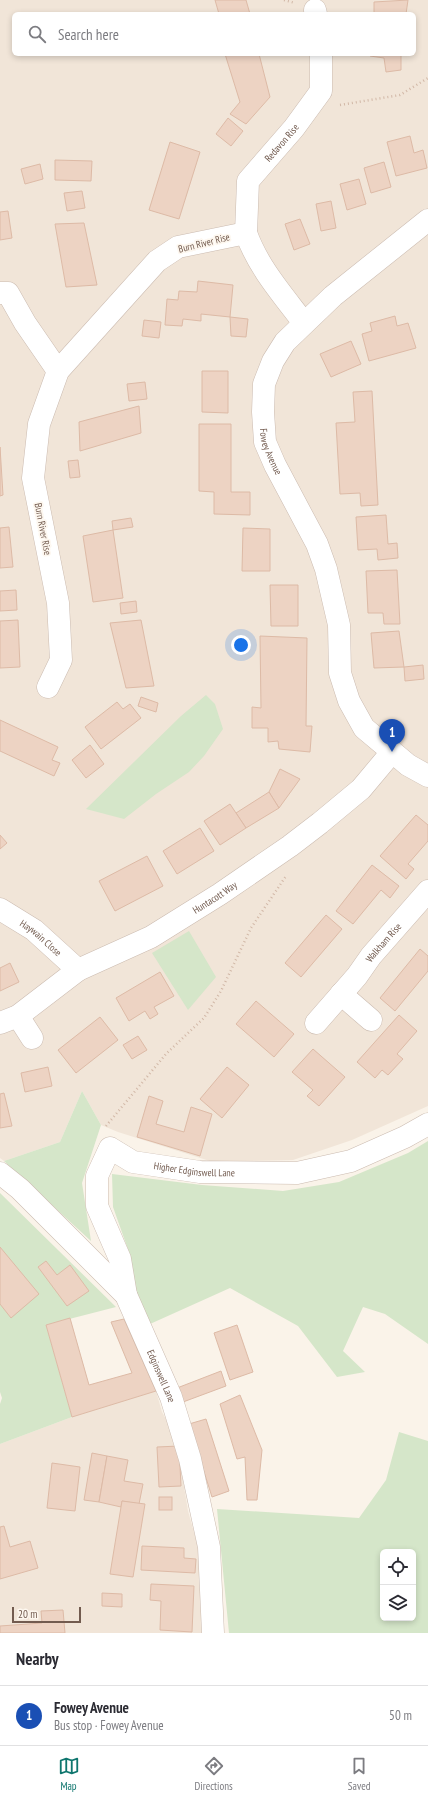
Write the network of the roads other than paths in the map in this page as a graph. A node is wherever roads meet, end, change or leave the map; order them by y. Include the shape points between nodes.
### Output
1 (321, 56) edge
2 (428, 220) edge
3 (246, 233) junction
4 (0, 293) edge
5 (304, 323) junction
6 (58, 371) junction
7 (48, 687) dead end
8 (392, 752) junction
9 (428, 776) edge
10 (428, 891) edge
11 (0, 909) edge
12 (78, 970) junction
13 (341, 994) junction
14 (9, 1019) edge
15 (371, 1020) dead end
16 (316, 1023) dead end
17 (32, 1038) dead end
18 (428, 1124) edge
19 (0, 1173) edge
20 (126, 1294) junction
21 (213, 1633) edge

1 - 3 street, Redavon Rise via 321,91 294,128 248,181
2 - 5 street, Fowey Avenue via 333,296
3 - 5 street via 252,252
3 - 6 street, Burn River Rise via 178,247 157,261
4 - 6 street via 8,292 25,323
5 - 8 street, Fowey Avenue via 285,342 273,361 264,384 265,442 278,472 317,544 326,569 340,625 340,673 349,701 364,728
6 - 7 street, Burn River Rise via 39,424 33,478 58,603 61,660
8 - 9 street, Fowey Avenue
8 - 12 street, Huntacott Way via 361,789 290,846 151,937
10 - 13 street, Walkham Rise
11 - 12 street, Haywain Close via 34,930
12 - 14 street, Huntacott Way
13 - 15 street
13 - 16 street, Walkham Rise
14 - 17 street, Huntacott Way
18 - 20 street, Higher Edginswell Lane via 351,1161 297,1173 200,1172 133,1162 110,1148 97,1176 97,1206 120,1259
19 - 20 street, Edginswell Lane via 20,1189
20 - 21 street, Edginswell Lane via 171,1397 190,1459 209,1547

